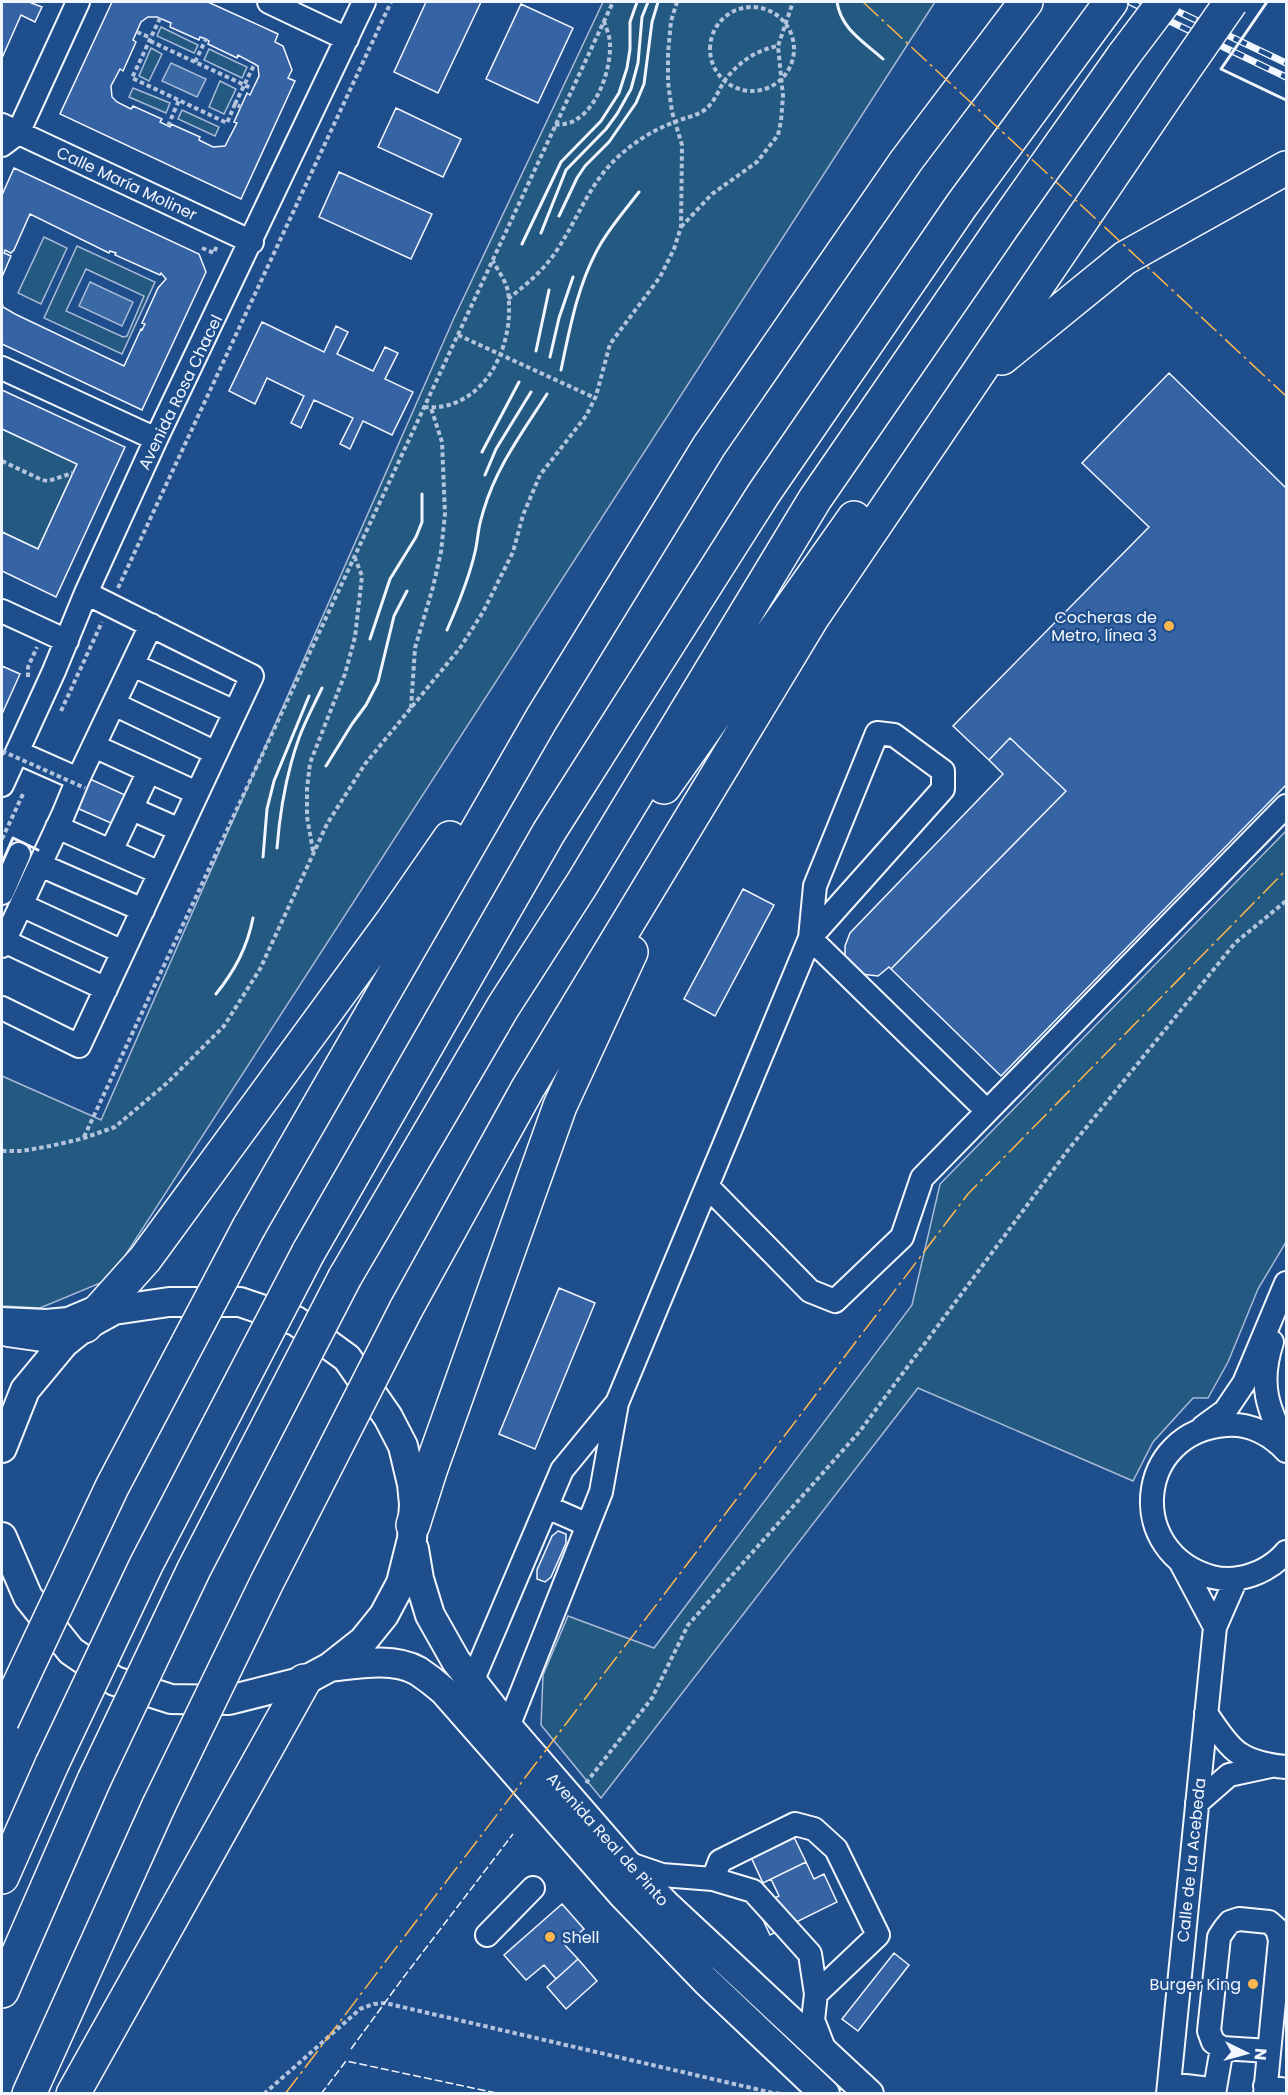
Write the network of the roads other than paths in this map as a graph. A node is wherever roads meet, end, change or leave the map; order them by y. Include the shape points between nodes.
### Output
1 (78, 2) edge
2 (269, 2) edge
3 (364, 2) edge
4 (1164, 2) edge
5 (1231, 2) edge
6 (1021, 7) edge
7 (1105, 10) edge
8 (347, 39) junction
9 (1152, 116) junction
10 (7, 134) edge
11 (1287, 168) edge
12 (252, 242) junction
13 (2, 369) edge
14 (971, 385) junction
15 (156, 440) junction
16 (87, 593) junction
17 (2, 611) edge
18 (151, 625) junction
19 (67, 641) junction
20 (133, 665) junction
21 (114, 704) junction
22 (235, 712) junction
23 (542, 718) junction
24 (94, 746) junction
25 (9, 752) edge
26 (216, 753) junction
27 (149, 771) junction
28 (82, 783) junction
29 (2, 785) edge
30 (197, 793) junction
31 (1287, 806) edge
32 (697, 808) junction
33 (132, 809) junction
34 (57, 827) junction
35 (180, 830) junction
36 (111, 852) junction
37 (19, 854) dead end
38 (40, 865) junction
39 (160, 873) junction
40 (582, 884) junction
41 (11, 899) edge
42 (143, 910) junction
43 (810, 938) junction
44 (3, 943) edge
45 (123, 952) junction
46 (106, 989) junction
47 (2, 1008) edge
48 (987, 1112) junction
49 (708, 1187) junction
50 (1287, 1283) edge
51 (1287, 1311) edge
52 (2, 1319) edge
53 (85, 1324) junction
54 (2, 1331) edge
55 (617, 1403) junction
56 (1199, 1430) junction
57 (1287, 1446) edge
58 (2, 1448) edge
59 (1287, 1451) edge
60 (547, 1507) junction
61 (588, 1525) junction
62 (413, 1532) junction
63 (2, 1537) edge
64 (1287, 1552) edge
65 (1181, 1563) junction
66 (1236, 1579) junction
67 (1215, 1627) junction
68 (317, 1674) junction
69 (472, 1682) junction
70 (1206, 1713) junction
71 (2, 1721) edge
72 (508, 1727) junction
73 (1280, 1766) edge
74 (1197, 1803) junction
75 (625, 1862) junction
76 (2, 1877) edge
77 (713, 1879) junction
78 (533, 1888) dead end
79 (487, 1935) dead end
80 (2, 1991) edge
81 (816, 1994) junction
82 (1222, 2048) junction
83 (1269, 2051) junction
84 (825, 2053) junction
85 (1168, 2089) edge
86 (1272, 2090) edge
87 (29, 2094) edge
88 (73, 2094) edge
89 (825, 2094) edge
90 (869, 2094) edge
91 (1213, 2094) edge

1 - 10 street
2 - 8 street
3 - 8 street, Avenida Rosa Chacel
4 - 40 highway, bridge via 1003,226 815,499
5 - 9 highway, bridge
6 - 23 highway via 906,161 709,446
7 - 76 highway, bridge via 961,206 764,493 549,832 308,1253 146,1565
8 - 12 street, Avenida Rosa Chacel
9 - 14 highway
9 - 40 highway via 1131,133 619,850
10 - 12 street, Calle María Moliner
11 - 14 highway via 1125,258
12 - 15 street, Avenida Rosa Chacel
13 - 15 street
14 - 32 highway via 812,618
15 - 16 street, Avenida Rosa Chacel
16 - 18 street
16 - 19 street, Avenida Rosa Chacel
17 - 19 street
18 - 20 street
18 - 22 street via 252,676
19 - 25 street, Avenida Rosa Chacel
20 - 21 street
20 - 22 street
21 - 24 street
21 - 26 street
22 - 26 street
23 - 53 highway via 490,780 391,923 145,1259
23 - 71 highway, bridge via 249,1227 112,1487
24 - 27 street
24 - 28 street
25 - 28 street
25 - 29 street, Avenida Rosa Chacel
26 - 30 street
27 - 30 street
27 - 33 street
28 - 34 street
30 - 35 street
31 - 48 street
32 - 62 highway via 560,1106 430,1471
32 - 87 highway, bridge via 528,1088 406,1310 159,1805
33 - 35 street
33 - 36 street
34 - 36 street
34 - 38 street
35 - 39 street
36 - 39 street
37 - 41 street
38 - 41 street
38 - 42 street
39 - 42 street
40 - 80 highway, bridge via 503,1007 345,1277 194,1569 94,1780
41 - 44 street
41 - 45 street
42 - 45 street
43 - 43 street via 942,789 943,771 894,735 877,733 815,886
43 - 48 street
43 - 49 street
44 - 46 street
45 - 46 street
46 - 47 street via 79,1046
48 - 49 street via 922,1178 902,1237 836,1301 810,1291
49 - 55 street
50 - 56 street via 1244,1383 1225,1412
51 - 57 street via 1265,1362 1266,1401
52 - 53 street via 68,1319
53 - 54 street via 8,1335
53 - 58 main road via 25,1390
53 - 62 main road via 114,1310 169,1302 240,1302 296,1321 347,1358 388,1416 408,1464 414,1504
55 - 60 street via 562,1470
55 - 61 street via 601,1492
56 - 59 street via 1236,1424 1259,1431
56 - 65 street via 1168,1453 1152,1489 1156,1531
60 - 61 street
60 - 69 street
61 - 72 street
62 - 68 main road via 401,1583 384,1615 363,1641
62 - 69 main road, Avenida Real de Pinto via 419,1578 430,1615
63 - 68 main road via 28,1597 71,1651 115,1681 171,1699 229,1700
64 - 66 street via 1261,1572
65 - 66 street via 1216,1578
65 - 67 street
66 - 67 street, Calle de La Acebeda
67 - 70 street, Calle de La Acebeda
68 - 88 highway
68 - 89 main road, Avenida Real de Pinto via 385,1664 417,1670 431,1680 672,1947
69 - 72 main road, Avenida Real de Pinto
70 - 73 street via 1239,1754
70 - 74 street, Calle de La Acebeda
72 - 75 main road, Avenida Real de Pinto
73 - 74 street via 1229,1775
74 - 85 street, Calle de La Acebeda
75 - 77 street via 662,1875
75 - 84 main road, Avenida Real de Pinto
77 - 81 street via 753,1891 810,1954
77 - 81 street via 720,1861 795,1824 814,1829 836,1849 878,1935
78 - 79 street
81 - 84 street via 813,2020
82 - 83 street
82 - 83 street via 1213,2042 1209,2031 1219,1938 1230,1922 1239,1919 1269,1922 1277,1929 1280,1940
82 - 91 street
83 - 86 street
84 - 90 main road, Avenida Real de Pinto
85 - 91 street via 1202,2088

